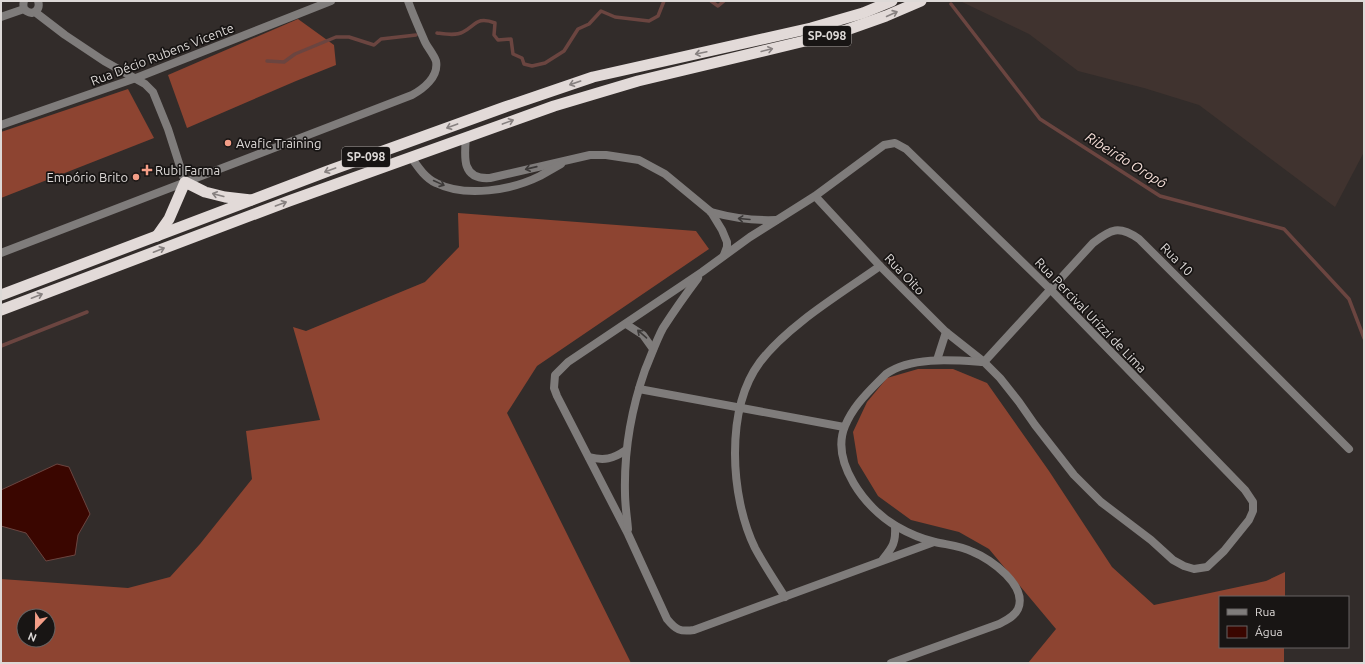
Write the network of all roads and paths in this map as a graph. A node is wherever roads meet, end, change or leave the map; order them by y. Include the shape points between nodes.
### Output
1 (39, 1) edge
2 (331, 1) edge
3 (408, 1) edge
4 (892, 1) edge
5 (921, 1) edge
6 (24, 5) edge
7 (35, 12) junction
8 (1, 17) edge
9 (136, 78) junction
10 (1, 125) edge
11 (466, 137) junction
12 (411, 157) junction
13 (569, 159) junction
14 (185, 182) junction
15 (815, 196) junction
16 (254, 200) junction
17 (711, 212) junction
18 (777, 220) junction
19 (157, 236) junction
20 (1, 253) edge
21 (724, 255) junction
22 (880, 266) junction
23 (702, 272) junction
24 (1050, 289) junction
25 (1, 295) edge
26 (1, 310) edge
27 (626, 324) junction
28 (946, 332) junction
29 (653, 349) junction
30 (937, 360) junction
31 (984, 362) junction
32 (639, 389) junction
33 (741, 409) junction
34 (844, 427) junction
35 (1349, 449) dead end
36 (626, 450) junction
37 (589, 457) junction
38 (1249, 520) joint
39 (895, 526) junction
40 (628, 534) junction
41 (934, 542) junction
42 (883, 560) junction
43 (785, 597) junction
44 (891, 663) edge

1 - 7 street
2 - 9 street, Rua Décio Rubens Vicente
3 - 14 street via 436,61 430,81 420,90
4 -> 16 highway, SP-098 via 863,13 811,28 593,77
11 -> 5 highway, SP-098 via 554,106 638,81 838,33
6 - 7 street via 29,12
6 - 8 street
7 - 9 street via 104,61
9 - 10 street, Rua Décio Rubens Vicente
9 - 14 street via 153,92
11 - 12 highway, SP-098
13 -> 11 street via 483,178 475,176 465,164
12 -> 13 street via 426,176 436,183 466,191 487,191 517,185 540,176
26 -> 12 highway, SP-098
13 - 17 street via 606,155 639,160 665,174
16 -> 14 highway via 205,192
14 - 19 highway via 169,219
14 - 20 street
15 - 18 street
15 - 22 street, Rua Oito
15 - 24 street, Rua Percival Urizzi de Lima via 884,145 895,143 906,149
16 - 19 highway, SP-098
18 -> 17 street via 735,218
17 - 21 street via 727,242
18 - 21 street
19 - 25 highway, SP-098
21 - 23 street
22 - 28 street, Rua Oito
22 - 33 street via 799,324 775,346 753,373
23 - 27 street
23 - 29 street via 677,306
24 - 31 street, Rua 10
24 - 35 street, Rua 10 via 1093,243 1105,234 1113,230 1130,232 1145,244
24 - 38 street, Rua Percival Urizzi de Lima via 1245,490 1253,502
29 -> 27 street via 643,335
27 - 37 street via 568,362 555,375 554,388 557,396
28 - 30 street
28 - 31 street, Rua Oito
29 - 32 street
30 - 31 street
30 - 34 street via 904,366 886,374 853,409
31 - 38 street, Rua Oito via 1000,378 1074,475 1101,502 1173,560 1194,569 1206,567 1224,551
32 - 33 street
32 - 36 street
33 - 34 street
33 - 43 street via 735,456 738,495 755,547
34 - 39 street via 842,444 850,479 864,500
36 - 37 street via 610,459
36 - 40 street via 625,493
37 - 40 street
39 - 41 street
39 - 42 street via 894,544
40 - 43 street via 667,619 679,630 694,630
41 - 42 street
41 - 44 street via 973,552 1003,572 1018,592 1018,610 999,624
42 - 43 street

